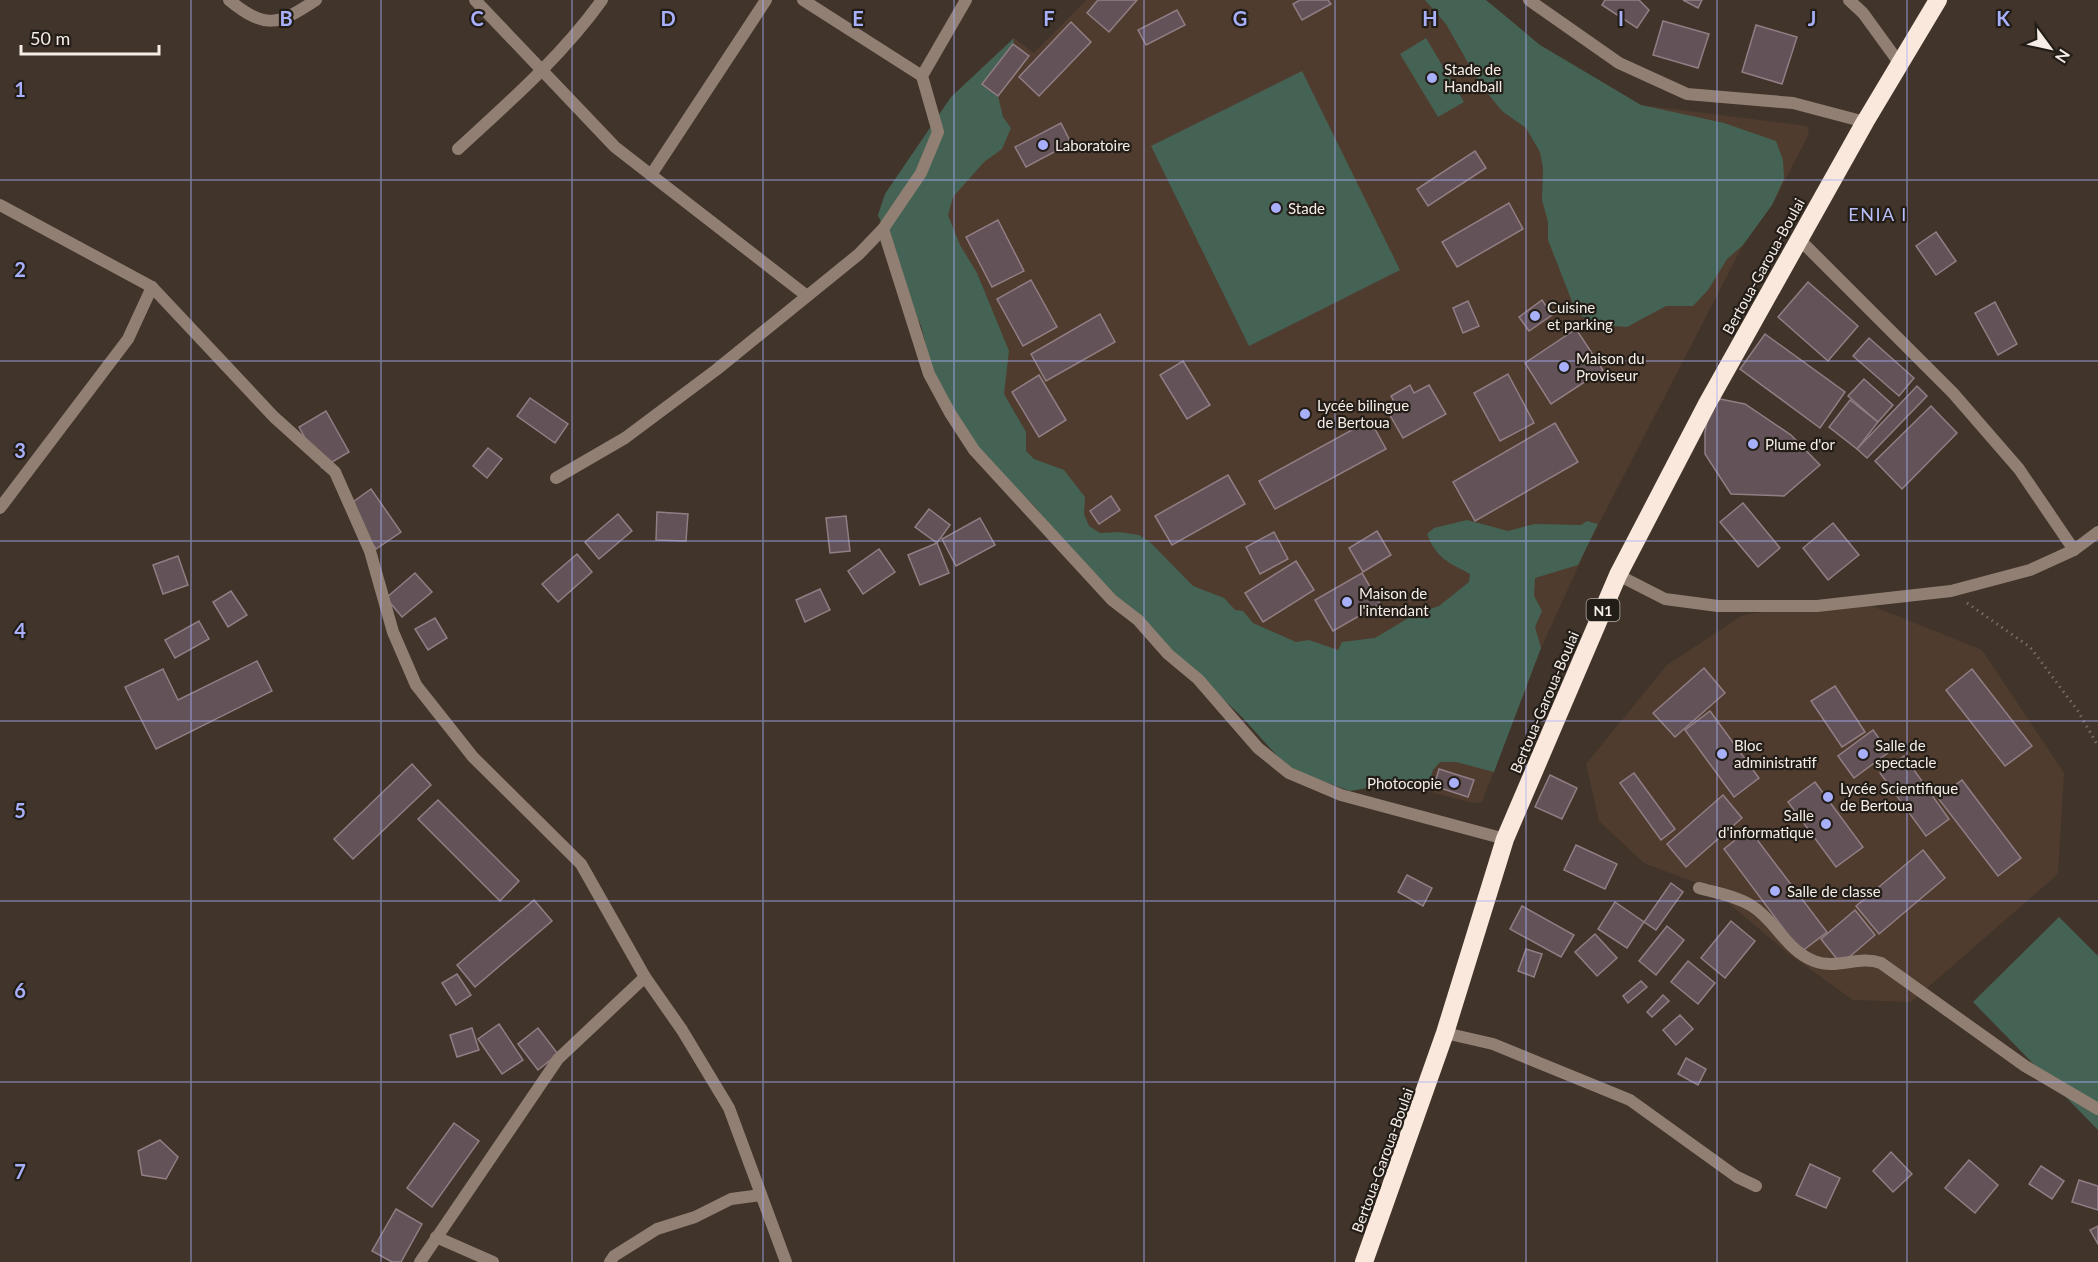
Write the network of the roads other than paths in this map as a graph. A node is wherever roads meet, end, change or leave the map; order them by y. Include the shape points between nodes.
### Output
1 (229, 0) edge
2 (316, 0) edge
3 (475, 0) edge
4 (602, 0) edge
5 (766, 0) edge
6 (803, 0) edge
7 (966, 0) edge
8 (1529, 0) edge
9 (1849, 0) edge
10 (1938, 0) edge
11 (1900, 64) junction
12 (543, 70) junction
13 (922, 76) junction
14 (1865, 122) junction
15 (458, 149) dead end
16 (651, 175) junction
17 (0, 206) edge
18 (883, 229) junction
19 (1799, 238) junction
20 (152, 287) junction
21 (807, 296) junction
22 (556, 478) dead end
23 (0, 508) edge
24 (2098, 532) edge
25 (2074, 550) junction
26 (1618, 575) junction
27 (1506, 839) junction
28 (1699, 888) dead end
29 (645, 976) junction
30 (1445, 1033) junction
31 (2098, 1108) edge
32 (1756, 1186) dead end
33 (761, 1195) junction
34 (436, 1237) junction
35 (420, 1262) edge
36 (493, 1262) edge
37 (610, 1262) edge
38 (786, 1262) edge
39 (1364, 1262) edge

1 - 2 street via 245,13 267,21 288,19
3 - 12 street
4 - 12 street
5 - 16 street
6 - 13 street
7 - 13 street
8 - 14 street via 1619,63 1687,94 1793,103
9 - 11 street
10 - 11 highway, Bertoua-Garoua-Boulai / N1
11 - 14 highway, Bertoua-Garoua-Boulai / N1
12 - 15 street
12 - 16 street via 615,147
13 - 18 street via 938,132 921,173
14 - 19 highway, Bertoua-Garoua-Boulai / N1
16 - 21 street
17 - 20 street
18 - 21 street
18 - 27 street via 929,374 974,450 1112,600 1138,620 1215,698 1257,748 1289,773 1341,795
19 - 25 street via 1953,393 2019,469
19 - 26 highway, Bertoua-Garoua-Boulai / N1
20 - 23 street via 128,339
20 - 29 street via 274,417 335,472 370,551 393,633 416,685 473,757 581,864
21 - 22 street via 625,438
24 - 25 street
25 - 26 street via 2030,570 1951,591 1817,606 1718,606 1665,599
26 - 27 highway, Bertoua-Garoua-Boulai / N1
27 - 30 highway, Bertoua-Garoua-Boulai / N1
28 - 31 street via 1752,906 1789,945 1815,961 1830,965 1863,960 1881,963 2025,1066
29 - 33 street via 729,1108
29 - 34 street via 558,1059
30 - 32 street via 1493,1044 1630,1100 1737,1177
30 - 39 highway, Bertoua-Garoua-Boulai / N1
33 - 37 street via 731,1199 695,1217 657,1229
33 - 38 street
34 - 35 street
34 - 36 street

